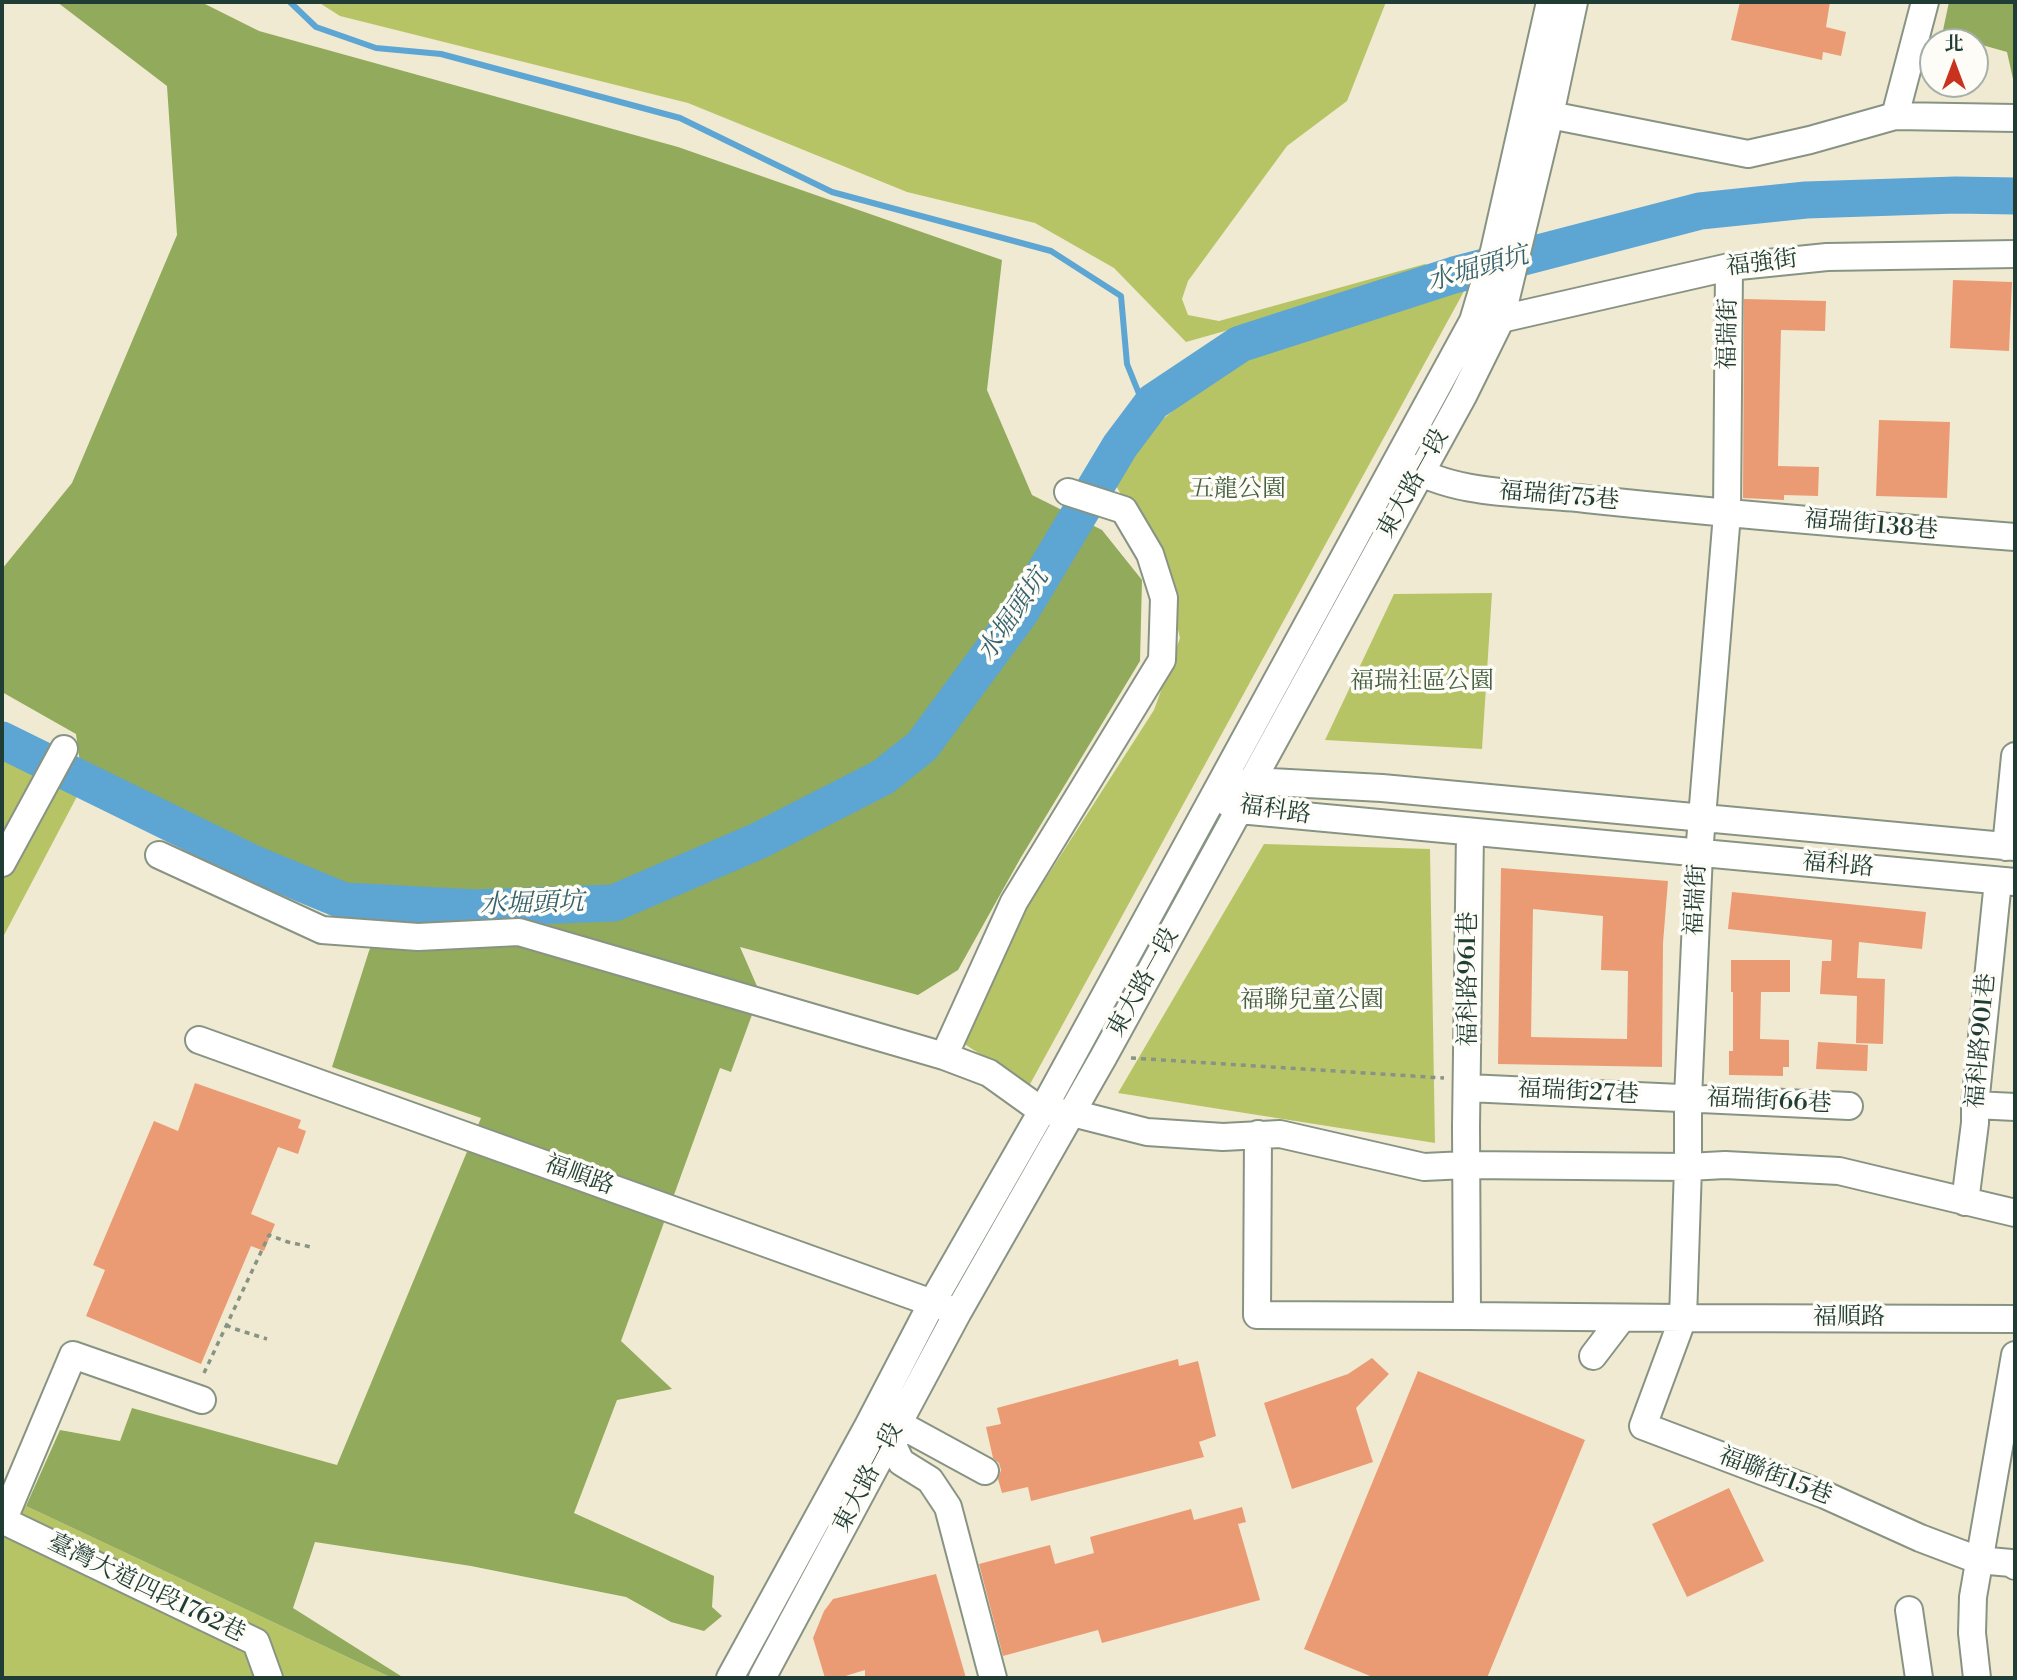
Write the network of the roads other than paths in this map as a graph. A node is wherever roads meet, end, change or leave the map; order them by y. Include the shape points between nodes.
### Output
1 (1550, 2) edge
2 (1574, 2) edge
3 (1925, 2) edge
4 (1550, 115) junction
5 (1895, 116) junction
6 (2015, 118) edge
7 (2015, 254) edge
8 (1729, 267) junction
9 (1501, 319) junction
10 (1472, 321) junction
11 (1408, 466) junction
12 (1068, 492) dead end
13 (1727, 514) junction
14 (2015, 537) edge
15 (64, 749) dead end
16 (2015, 756) edge
17 (1252, 781) junction
18 (1214, 794) junction
19 (1239, 810) junction
20 (1701, 819) junction
21 (1470, 832) junction
22 (2011, 847) edge
23 (1699, 854) junction
24 (159, 855) dead end
25 (2, 863) edge
26 (2006, 881) edge
27 (199, 1040) dead end
28 (944, 1056) junction
29 (1468, 1088) junction
30 (1688, 1098) junction
31 (1975, 1105) junction
32 (1849, 1106) dead end
33 (2015, 1107) edge
34 (1042, 1111) junction
35 (1072, 1112) junction
36 (1258, 1134) junction
37 (1466, 1165) junction
38 (1688, 1167) junction
39 (1965, 1202) junction
40 (2015, 1213) edge
41 (932, 1303) junction
42 (958, 1312) junction
43 (1467, 1316) junction
44 (1622, 1318) junction
45 (1684, 1318) junction
46 (2015, 1319) edge
47 (2015, 1355) edge
48 (1592, 1356) dead end
49 (202, 1400) dead end
50 (879, 1433) junction
51 (948, 1507) junction
52 (5, 1516) edge
53 (1978, 1560) junction
54 (2015, 1566) edge
55 (1909, 1610) dead end
56 (269, 1678) edge
57 (730, 1678) edge
58 (762, 1678) edge
59 (993, 1678) edge
60 (1919, 1678) edge
61 (1977, 1678) edge

1 - 10 street, 東大路一段 via 1494,251
2 - 4 street
3 - 5 street
4 - 5 street via 1748,154
4 - 9 street, 東大路一段
5 - 6 street
7 - 8 street, 福強街 via 1827,257
8 - 9 street, 福強街
8 - 13 street, 福瑞街
9 - 10 street, 福強街
9 - 11 street, 東大路一段 via 1463,396
10 - 11 street, 東大路一段
11 - 13 street, 福瑞街75巷 via 1473,489
11 - 17 street, 東大路一段
11 - 18 street, 東大路一段
12 - 28 street via 1124,510 1150,554 1164,598 1162,660 1014,902
13 - 14 street, 福瑞街138巷
13 - 20 street, 福瑞街
15 - 25 street
16 - 22 street
17 - 18 street, 福科路
17 - 19 street, 東大路一段
17 - 20 street, 福科路 via 1382,788
18 - 19 street, 福科路
18 - 34 street, 東大路一段
19 - 21 street, 福科路
19 - 35 street, 東大路一段
20 - 22 street, 福科路
20 - 23 street, 福瑞街
21 - 23 street, 福科路
21 - 29 street, 福科路961巷
23 - 26 street, 福科路
23 - 30 street, 福瑞街
24 - 28 street via 322,930 418,937 519,932
26 - 31 street, 福科路901巷
27 - 41 street, 福順路
28 - 34 street via 989,1073
29 - 30 street, 福瑞街27巷
29 - 37 street, 福科路961巷
30 - 32 street, 福瑞街66巷
30 - 38 street, 福瑞街
31 - 33 street
31 - 39 street, 福科路901巷
34 - 35 street
34 - 41 street, 東大路一段
35 - 36 street via 1147,1132 1223,1137
35 - 42 street, 東大路一段
36 - 37 street via 1280,1134 1424,1167
36 - 43 street via 1257,1315
37 - 38 street
37 - 43 street, 福科路961巷
38 - 39 street via 1839,1171
38 - 45 street, 福瑞街
39 - 40 street
41 - 42 street, 福順路
41 - 50 street, 東大路一段
42 - 50 street, 東大路一段
43 - 44 street
44 - 45 street
44 - 48 street
45 - 46 street, 福順路
45 - 53 street, 福聯街15巷 via 1643,1426 1825,1495
47 - 53 street
49 - 52 street via 74,1354
50 - 51 street via 901,1462 930,1480
50 - 51 street via 908,1430 976,1466
50 - 57 street, 東大路一段
50 - 58 street, 東大路一段
51 - 59 street
52 - 56 street, 臺灣大道四段1762巷 via 256,1642
53 - 54 street, 福聯街15巷
53 - 61 street via 1972,1633
55 - 60 street

